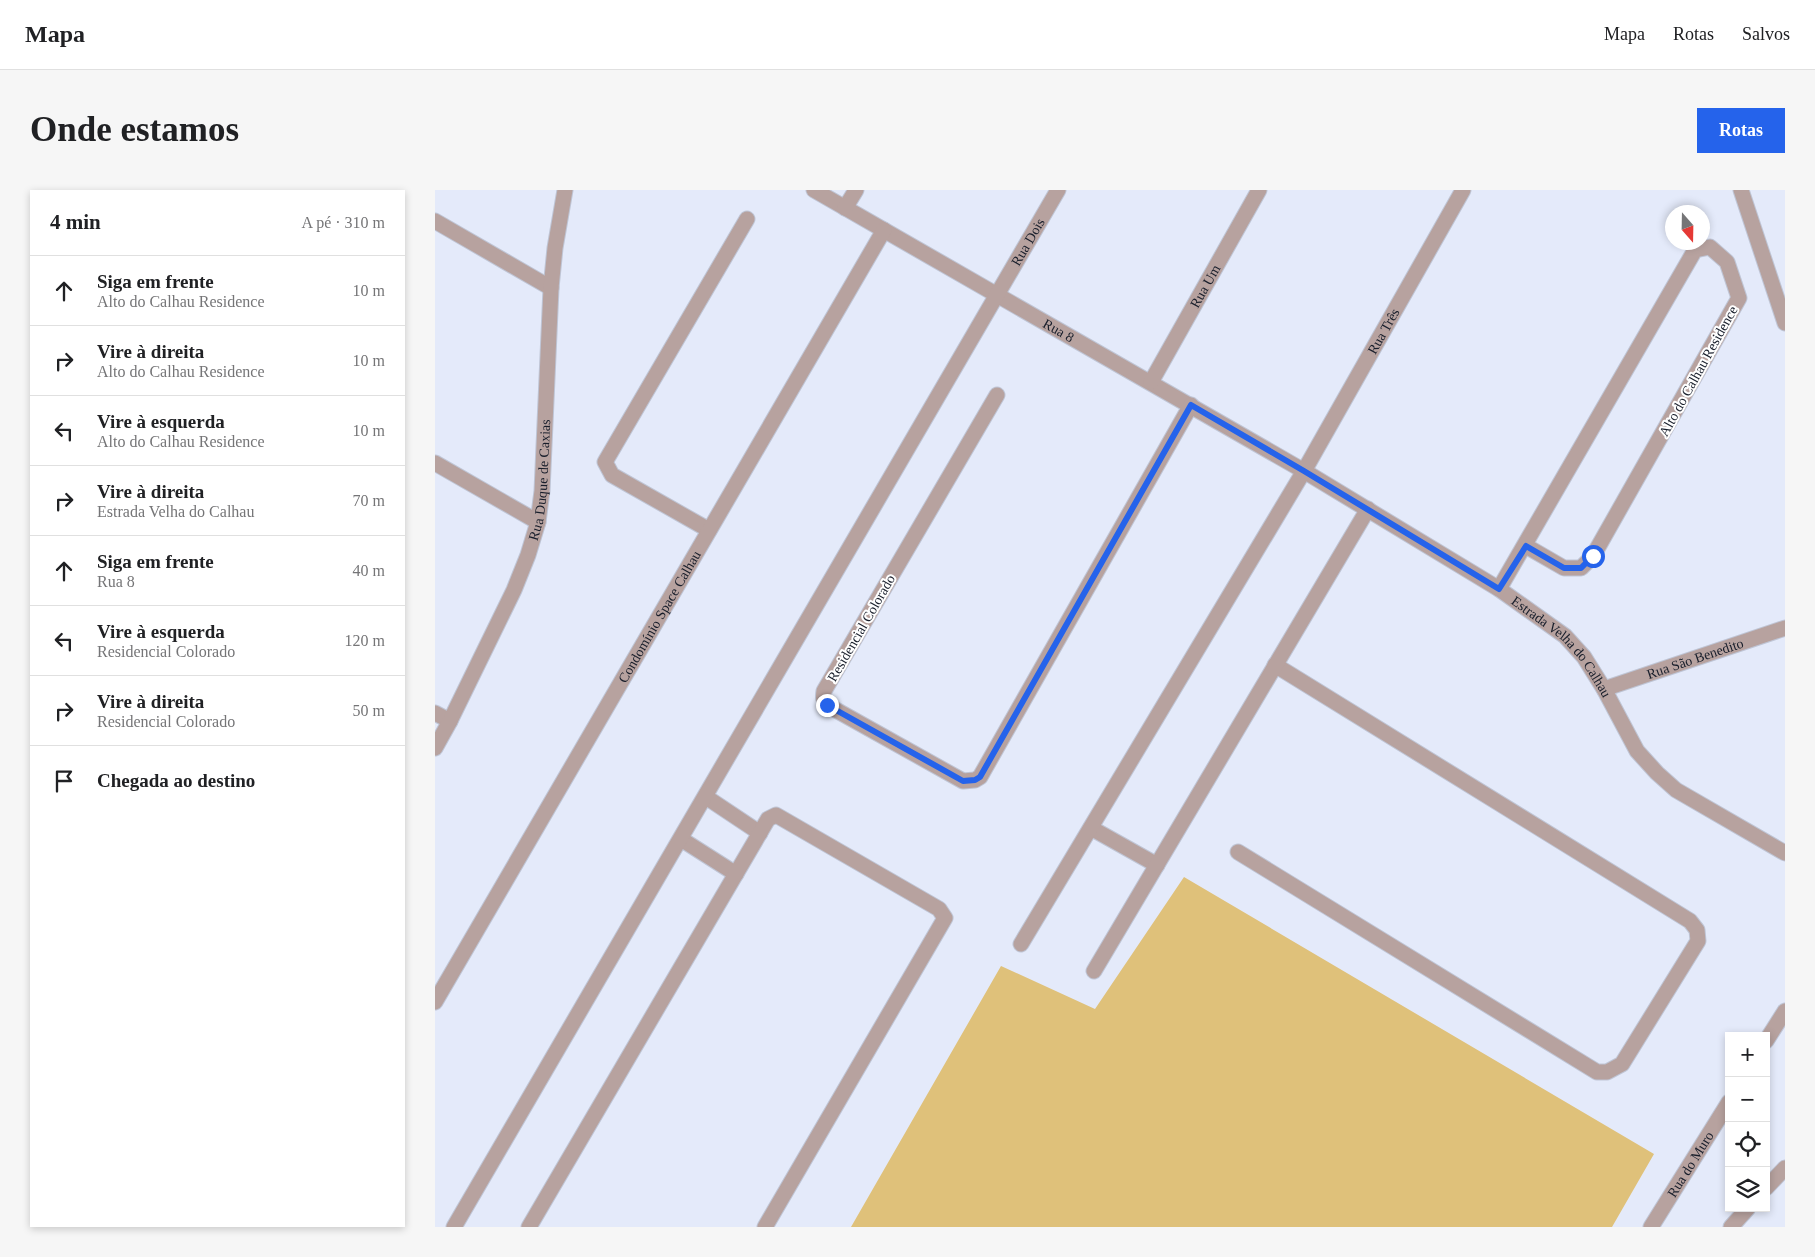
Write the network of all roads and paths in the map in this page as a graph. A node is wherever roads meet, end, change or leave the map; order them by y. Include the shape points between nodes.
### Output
1 (565, 190) edge
2 (814, 190) edge
3 (856, 190) edge
4 (1058, 190) edge
5 (1259, 190) edge
6 (1463, 190) edge
7 (1741, 190) edge
8 (845, 208) junction
9 (747, 219) dead end
10 (435, 221) edge
11 (884, 230) junction
12 (551, 288) junction
13 (997, 294) junction
14 (1785, 323) edge
15 (1151, 382) junction
16 (997, 395) dead end
17 (1191, 405) junction
18 (435, 463) edge
19 (1304, 471) junction
20 (1368, 509) junction
21 (537, 522) junction
22 (709, 530) junction
23 (1526, 546) junction
24 (1499, 589) junction
25 (1785, 628) edge
26 (1275, 665) junction
27 (1604, 689) junction
28 (435, 713) edge
29 (450, 721) junction
30 (435, 748) edge
31 (706, 797) junction
32 (1091, 828) junction
33 (760, 833) junction
34 (681, 839) junction
35 (1238, 852) dead end
36 (1785, 853) edge
37 (1157, 865) junction
38 (736, 874) junction
39 (1021, 944) dead end
40 (1094, 971) dead end
41 (435, 1002) edge
42 (1785, 1011) edge
43 (1770, 1035) edge
44 (1725, 1108) edge
45 (1785, 1168) edge
46 (1770, 1184) edge
47 (1744, 1212) edge
48 (455, 1227) edge
49 (529, 1227) edge
50 (765, 1227) edge
51 (1651, 1227) edge
52 (1731, 1227) edge

1 - 12 street, Rua Duque de Caxias
2 - 8 street, Rua 8
3 - 8 street
4 - 13 street, Rua Dois
5 - 15 street, Rua Um
6 - 19 street, Rua Três
7 - 14 street
8 - 11 street, Rua 8
9 - 22 street via 605,462 612,475
10 - 12 street
11 - 13 street, Rua 8
11 - 22 street, Condomínio Space Calhau
12 - 21 street, Rua Duque de Caxias
13 - 15 street, Rua 8
13 - 31 street, Rua Dois
15 - 17 street, Rua 8
16 - 17 street, Residencial Colorado via 823,696 827,705 963,781 980,777
17 - 19 street, Rua 8
18 - 21 street
19 - 20 street, Estrada Velha do Calhau
19 - 32 street, Rua Três
20 - 24 street, Estrada Velha do Calhau
20 - 26 street
21 - 29 street, Rua Duque de Caxias via 514,590
22 - 41 street, Condomínio Space Calhau
23 - 23 street, Alto do Calhau Residence via 1695,250 1710,247 1727,262 1739,298 1593,556 1581,568 1564,568
23 - 24 street, Alto do Calhau Residence
24 - 27 street, Estrada Velha do Calhau via 1565,636
25 - 27 street, Rua São Benedito
26 - 35 street via 1691,921 1697,930 1698,941 1622,1064 1607,1072 1597,1072
26 - 37 street
27 - 36 street, Estrada Velha do Calhau via 1637,751 1657,773 1676,790
28 - 29 street
29 - 30 street, Rua Duque de Caxias
31 - 33 street
31 - 34 street, Rua Dois
32 - 37 street
32 - 39 street, Rua Três
33 - 38 street
33 - 50 street via 768,819 779,816 939,909 945,918
34 - 38 street
34 - 48 street, Rua Dois
37 - 40 street
38 - 49 street
42 - 43 street
44 - 51 street, Rua do Muro
45 - 46 street
47 - 52 street

